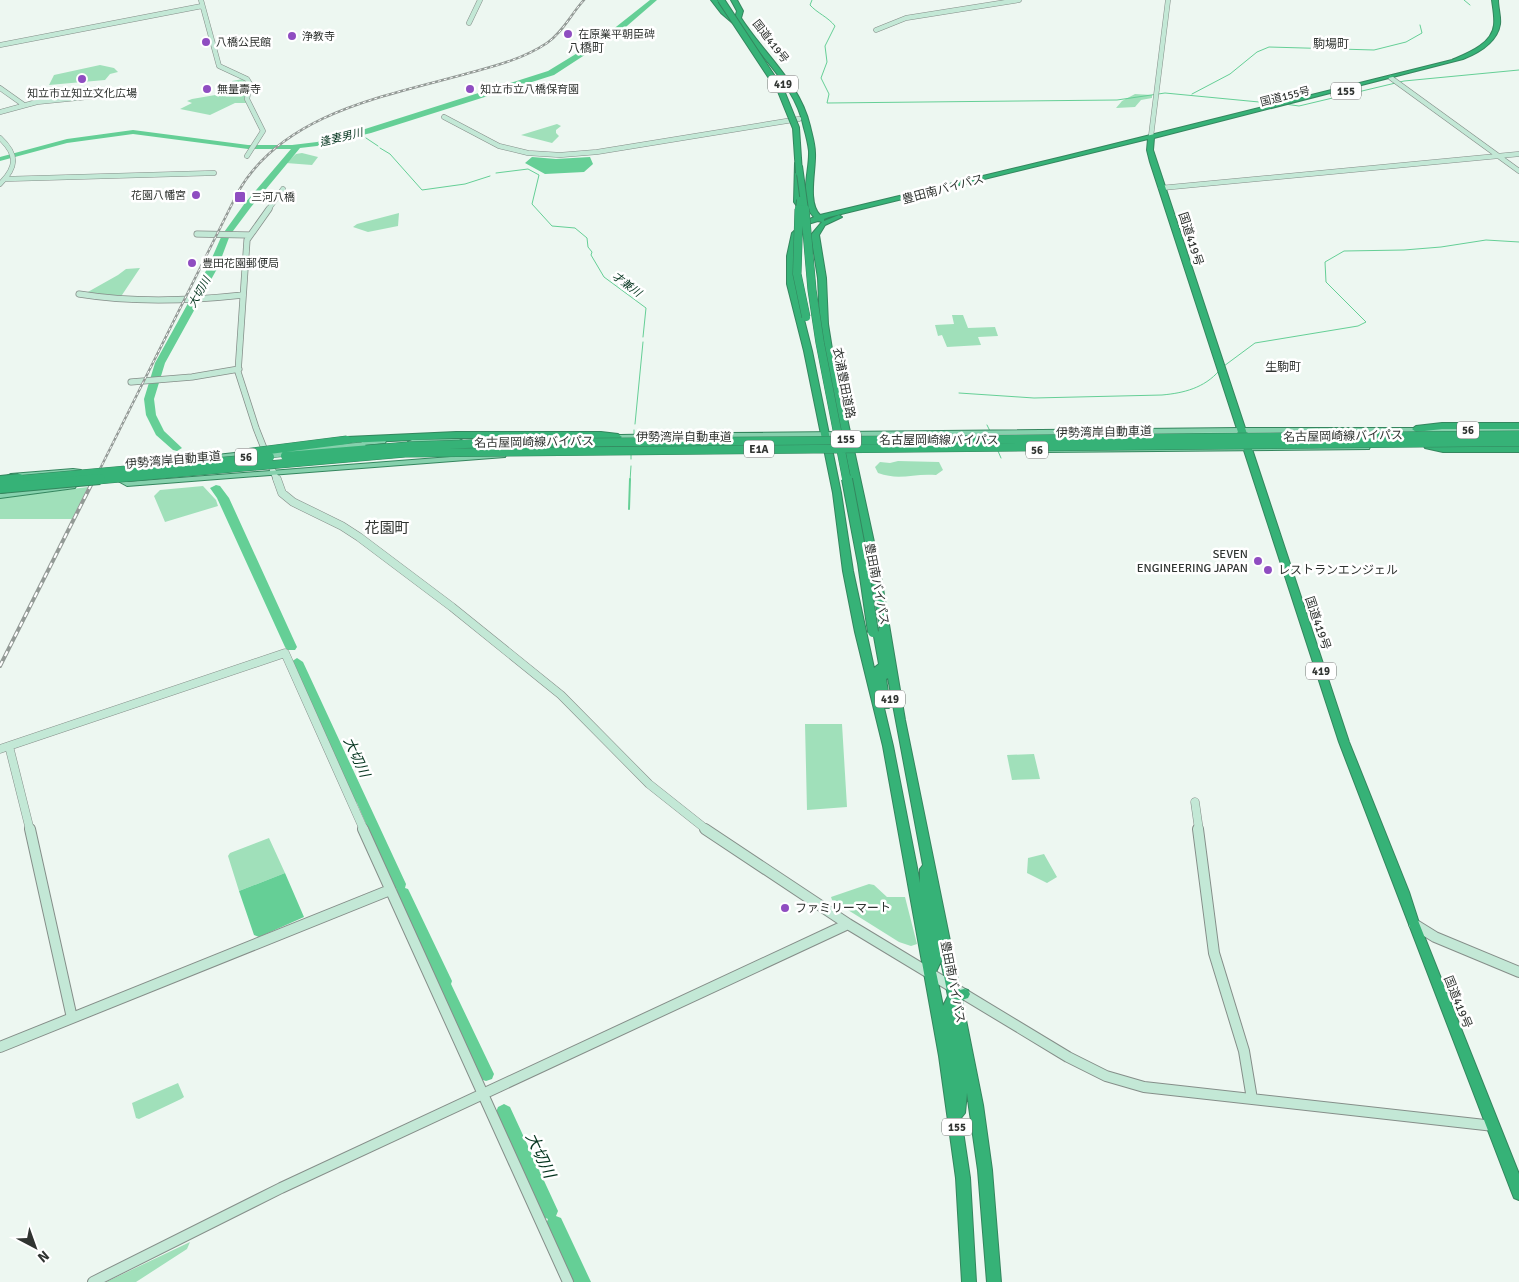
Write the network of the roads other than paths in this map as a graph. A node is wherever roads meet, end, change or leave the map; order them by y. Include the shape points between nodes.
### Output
1 (480, 0) edge
2 (715, 0) edge
3 (721, 0) edge
4 (727, 0) edge
5 (1019, 0) edge
6 (1168, 0) edge
7 (1495, 0) edge
8 (1499, 0) edge
9 (733, 2) edge
10 (202, 3) edge
11 (730, 17) junction
12 (469, 23) dead end
13 (876, 30) dead end
14 (0, 45) edge
15 (1392, 79) junction
16 (0, 88) edge
17 (127, 93) dead end
18 (800, 104) junction
19 (24, 105) junction
20 (0, 112) edge
21 (444, 117) dead end
22 (796, 119) junction
23 (0, 138) edge
24 (1151, 138) junction
25 (810, 139) junction
26 (1519, 154) edge
27 (248, 155) dead end
28 (1498, 156) junction
29 (800, 166) junction
30 (1519, 171) edge
31 (214, 173) dead end
32 (6, 179) junction
33 (807, 180) junction
34 (0, 184) edge
35 (1161, 188) junction
36 (284, 189) dead end
37 (817, 218) junction
38 (806, 223) junction
39 (198, 234) dead end
40 (249, 236) junction
41 (79, 294) dead end
42 (243, 295) junction
43 (828, 348) junction
44 (811, 366) junction
45 (239, 370) junction
46 (131, 382) dead end
47 (1519, 426) edge
48 (1416, 429) junction
49 (1239, 430) junction
50 (1519, 430) edge
51 (825, 434) junction
52 (845, 434) junction
53 (1519, 435) edge
54 (541, 437) junction
55 (618, 438) joint
56 (1519, 445) edge
57 (1428, 446) junction
58 (1246, 450) junction
59 (265, 452) junction
60 (828, 452) junction
61 (849, 452) junction
62 (534, 453) junction
63 (622, 453) joint
64 (149, 464) joint
65 (118, 469) junction
66 (273, 472) junction
67 (0, 478) edge
68 (122, 481) junction
69 (0, 488) edge
70 (0, 494) edge
71 (876, 631) junction
72 (888, 746) junction
73 (4, 747) edge
74 (909, 765) junction
75 (1195, 802) dead end
76 (927, 855) junction
77 (390, 890) junction
78 (1413, 923) junction
79 (848, 924) junction
80 (927, 970) junction
81 (1519, 972) edge
82 (958, 993) junction
83 (72, 1018) junction
84 (0, 1047) edge
85 (482, 1094) junction
86 (1252, 1099) junction
87 (1494, 1126) junction
88 (958, 1129) junction
89 (1519, 1193) edge
90 (93, 1282) edge
91 (568, 1282) edge
92 (968, 1282) edge
93 (994, 1282) edge

1 - 12 street
2 - 11 highway, 419, bridge
2 - 11 highway, 国道419号 / 419
3 - 29 highway, 衣浦豊田道路 / 419, bridge via 781,90 796,128
4 - 33 highway, 衣浦豊田道路 / 419 via 788,93 802,126
5 - 13 street via 906,18
6 - 24 street
7 - 15 highway, 国道155号 / 155 via 1496,29 1486,44 1454,61
8 - 15 highway, 国道155号 / 155 via 1499,35 1486,48 1457,63
9 - 18 highway, 国道419号 / 419 via 740,11 738,16 745,29
10 - 14 street
10 - 27 street via 219,66 247,79 250,84 247,100 264,131
11 - 22 highway, 国道419号 / 419
15 - 24 highway, 国道155号 / 155
15 - 28 street
16 - 19 street
17 - 19 street
18 - 22 highway, 419
18 - 25 highway, 国道419号 / 419
19 - 20 street
21 - 22 street via 499,146 560,156
22 - 25 highway, 419
22 - 38 highway, 国道419号 / 419 via 797,202 808,215
23 - 32 street via 13,152 15,160
24 - 35 highway, 国道419号 / 419 via 1151,156
24 - 37 highway, 豊田南バイパス / 155
24 - 37 highway, 豊田南バイパス / 155 via 845,215
25 - 37 highway, 国道419号 / 419 via 810,191
26 - 28 street
28 - 30 street
28 - 35 street
29 - 44 highway, 衣浦豊田道路 / 419, bridge via 796,255 800,296 812,349
29 - 71 highway, 衣浦豊田道路 / 419, bridge via 820,343
31 - 32 street
32 - 34 street
33 - 43 highway, 衣浦豊田道路 / 419 via 818,302
33 - 71 highway, 衣浦豊田道路 / 419, bridge via 814,290
35 - 49 highway, 国道419号 / 419
36 - 40 street
37 - 38 highway, 豊田南バイパス / 155
37 - 43 highway, 豊田南バイパス / 155 via 815,241
38 - 44 highway, 155 via 794,237 790,267 793,297
39 - 40 street
40 - 42 street
41 - 42 street via 120,300
42 - 45 street
43 - 52 highway, 豊田南バイパス / 155
44 - 51 highway, 155
45 - 46 street
45 - 59 street
47 - 48 highway
48 - 49 main road, 名古屋岡崎線バイパス / 56
48 - 50 main road, 名古屋岡崎線バイパス / 56
49 - 52 main road, 名古屋岡崎線バイパス / 56
49 - 58 highway, 国道419号 / 419
51 - 52 main road, 名古屋岡崎線バイパス / 56
51 - 55 main road, 名古屋岡崎線バイパス / 56
51 - 60 highway, 155
52 - 61 highway, 豊田南バイパス / 155
53 - 67 highway, 伊勢湾岸自動車道 / E1A, bridge via 484,444 359,449
54 - 55 highway via 601,435
54 - 59 main road via 381,441
54 - 65 main road, 名古屋岡崎線バイパス / 56, bridge via 375,445
54 - 67 highway, bridge via 456,435 347,440 188,460
56 - 57 main road, 名古屋岡崎線バイパス / 56
56 - 57 highway via 1443,449
56 - 69 highway, 伊勢湾岸自動車道 / E1A, bridge via 1109,444 405,453
57 - 58 main road, 名古屋岡崎線バイパス / 56
58 - 61 main road, 名古屋岡崎線バイパス / 56
58 - 78 highway, 国道419号 / 419 via 1344,742
59 - 64 main road
59 - 66 street
60 - 61 main road, 名古屋岡崎線バイパス / 56
60 - 63 main road, 名古屋岡崎線バイパス / 56
60 - 72 highway, 豊田南バイパス / 155 via 860,632
61 - 74 highway, 豊田南バイパス / 155 via 874,564
62 - 63 highway
62 - 66 main road
62 - 68 main road, 名古屋岡崎線バイパス / 56, bridge via 415,455
62 - 70 highway, bridge via 392,459
64 - 65 main road, bridge
65 - 67 main road, 名古屋岡崎線バイパス / 56, bridge
66 - 68 main road via 127,484
66 - 79 street via 282,493 293,502 359,537 548,684 678,810
68 - 70 main road, 名古屋岡崎線バイパス / 56, bridge
71 - 72 highway, 衣浦豊田道路 / 419
71 - 74 highway, 衣浦豊田道路 / 419 via 897,733
72 - 80 highway, 豊田南バイパス / 155
73 - 77 street via 285,653
73 - 83 street via 21,789
74 - 76 highway, 豊田南バイパス / 155
75 - 86 street via 1214,953 1244,1051
76 - 80 highway via 925,896 936,957 934,966
76 - 82 highway, 豊田南バイパス / 155
77 - 83 street
77 - 85 street
78 - 81 street via 1436,937
78 - 87 highway, 国道419号 / 419
79 - 80 street
79 - 85 street
80 - 82 street
80 - 88 highway, 豊田南バイパス / 155
82 - 86 street via 1106,1076 1144,1087
82 - 88 highway via 948,1008 962,1078
82 - 93 highway, 豊田南バイパス / 155 via 985,1170
83 - 84 street
85 - 90 street via 281,1188
85 - 91 street
86 - 87 street
87 - 89 highway, 国道419号 / 419
88 - 92 highway, 豊田南バイパス / 155 via 966,1209

